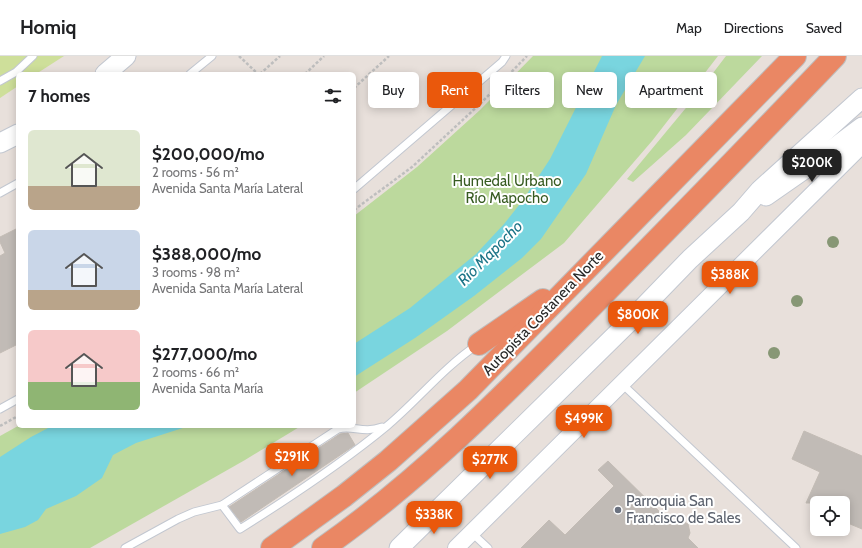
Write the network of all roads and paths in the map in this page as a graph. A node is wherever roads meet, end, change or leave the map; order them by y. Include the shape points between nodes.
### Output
1 (33, 56) edge
2 (126, 56) edge
3 (212, 56) edge
4 (239, 56) edge
5 (280, 56) edge
6 (324, 56) edge
7 (389, 56) edge
8 (506, 56) edge
9 (527, 56) edge
10 (794, 56) edge
11 (835, 56) edge
12 (107, 72) edge
13 (192, 72) edge
14 (257, 72) edge
15 (261, 72) edge
16 (306, 72) edge
17 (0, 81) edge
18 (356, 86) edge
19 (862, 98) edge
20 (862, 127) edge
21 (16, 135) edge
22 (0, 143) edge
23 (862, 145) edge
24 (16, 185) edge
25 (356, 187) edge
26 (0, 192) edge
27 (356, 209) edge
28 (741, 212) junction
29 (579, 276) junction
30 (479, 344) joint
31 (620, 383) junction
32 (16, 400) edge
33 (0, 409) edge
34 (16, 417) edge
35 (388, 425) junction
36 (0, 426) edge
37 (222, 505) junction
38 (472, 533) junction
39 (125, 548) edge
40 (272, 548) edge
41 (323, 548) edge
42 (399, 548) edge
43 (456, 548) edge
44 (488, 548) edge
45 (796, 548) edge

1 - 17 lane via 16,72
2 - 12 main road
3 - 13 lane
4 - 14 path
5 - 15 path
6 - 16 path
7 - 18 path
8 - 25 lane
9 - 27 path via 412,167
10 - 29 highway, Autopista Costanera Norte
11 - 41 highway, Autopista Costanera Norte via 487,411 381,505
19 - 28 main road via 781,170
20 - 28 main road via 792,179
21 - 22 main road
23 - 31 street
24 - 26 lane
28 - 42 main road
29 - 30 highway
29 - 40 highway, Autopista Costanera Norte via 468,390 427,427 344,496
30 - 35 lane via 457,360
31 - 38 street
31 - 45 lane
32 - 33 lane
34 - 36 path
35 - 37 lane via 374,430 344,428 332,432
35 - 37 lane via 335,465 240,529
37 - 39 lane via 178,519
38 - 43 street
38 - 44 lane

